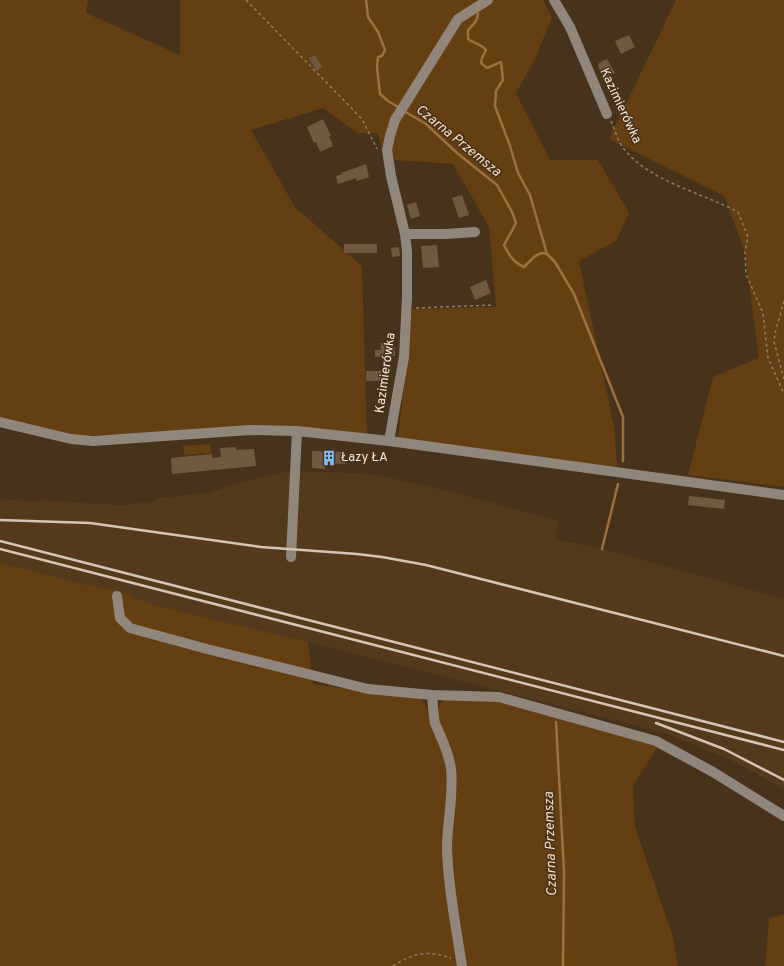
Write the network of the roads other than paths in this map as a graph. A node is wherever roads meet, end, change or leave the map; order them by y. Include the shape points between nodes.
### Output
1 (554, 0) edge
2 (485, 2) edge
3 (607, 114) road end
4 (475, 232) dead end
5 (405, 234) junction
6 (0, 422) edge
7 (297, 431) junction
8 (389, 441) junction
9 (784, 495) edge
10 (291, 557) dead end
11 (117, 596) dead end
12 (432, 695) junction
13 (784, 816) edge
14 (461, 964) edge

1 - 3 street, Kazimierówka via 570,27
2 - 5 street, Kazimierówka via 458,19 398,116 390,136 387,150
4 - 5 street
5 - 8 street, Kazimierówka via 407,251 404,357
6 - 7 street via 71,439 93,441 250,430
7 - 8 street
7 - 10 street
8 - 9 street
11 - 12 street via 120,618 130,628 368,689
12 - 13 street via 499,697 656,741 713,772
12 - 14 street via 435,721 446,746 451,768 448,860

